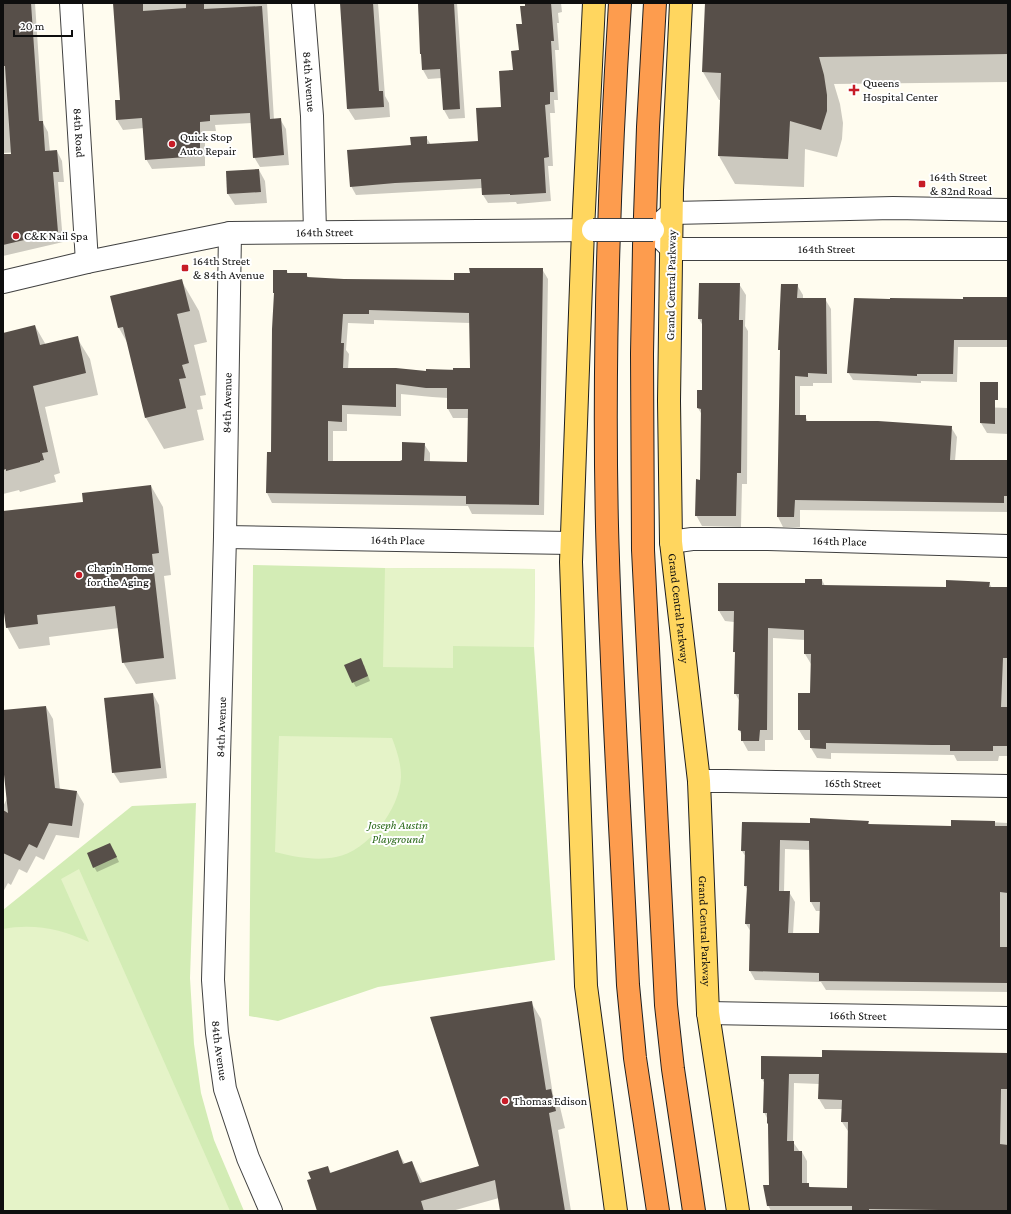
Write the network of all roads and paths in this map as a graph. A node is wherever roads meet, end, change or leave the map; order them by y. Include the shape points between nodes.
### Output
1 (71, 3) edge
2 (303, 3) edge
3 (594, 3) edge
4 (620, 3) edge
5 (655, 3) edge
6 (681, 3) edge
7 (1008, 210) edge
8 (672, 213) junction
9 (588, 230) junction
10 (653, 230) junction
11 (315, 232) junction
12 (230, 233) junction
13 (672, 249) junction
14 (1008, 249) edge
15 (88, 262) junction
16 (3, 282) edge
17 (225, 537) junction
18 (671, 542) junction
19 (571, 543) junction
20 (1008, 546) edge
21 (699, 782) junction
22 (1008, 786) edge
23 (708, 1013) junction
24 (1008, 1018) edge
25 (271, 1211) edge
26 (616, 1211) edge
27 (658, 1211) edge
28 (694, 1211) edge
29 (738, 1211) edge

1 - 15 street, 84th Road
2 - 11 street, 84th Avenue via 312,116
3 - 9 main road
4 - 27 highway via 614,97 607,311 607,525 628,985 635,1058
5 - 28 highway via 644,254 643,550 666,1005
6 - 8 main road, Grand Central Parkway
7 - 8 street via 892,208
8 - 10 street
8 - 13 main road, Grand Central Parkway
9 - 10 street, 164th Street, bridge
9 - 11 street, 164th Street
9 - 19 main road
10 - 13 street
11 - 12 street, 164th Street
12 - 15 street, 164th Street
12 - 17 street, 84th Avenue
13 - 14 street, 164th Street
13 - 18 main road, Grand Central Parkway via 669,401
15 - 16 street, 164th Street
17 - 19 street, 164th Place
17 - 25 street, 84th Avenue via 214,987 217,1033 225,1089 248,1158
18 - 20 street, 164th Place via 768,539
18 - 21 main road, Grand Central Parkway
19 - 26 main road via 586,986
21 - 22 street, 165th Street via 726,780
21 - 23 main road, Grand Central Parkway
23 - 24 street, 166th Street
23 - 29 main road, Grand Central Parkway

